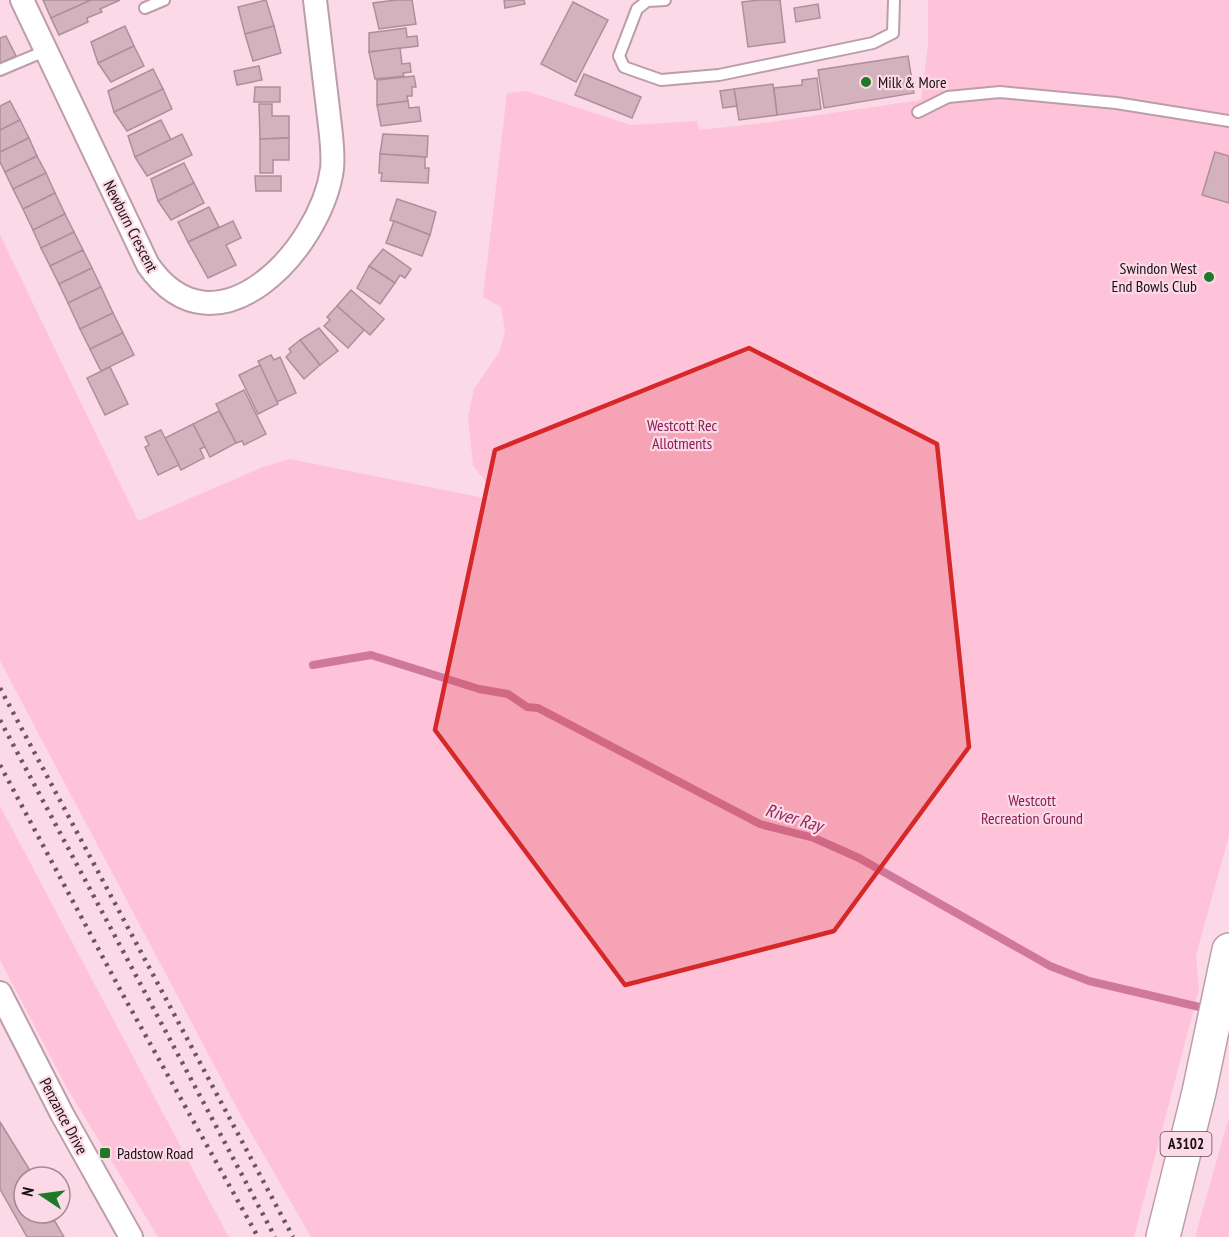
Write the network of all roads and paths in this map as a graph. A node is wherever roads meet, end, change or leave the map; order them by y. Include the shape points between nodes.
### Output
1 (21, 0) edge
2 (164, 0) edge
3 (315, 0) edge
4 (666, 0) edge
5 (894, 0) edge
6 (150, 4) edge
7 (45, 51) junction
8 (0, 70) edge
9 (918, 112) dead end
10 (1229, 121) edge
11 (1229, 950) edge
12 (0, 993) edge
13 (131, 1237) edge
14 (1162, 1237) edge

1 - 7 street, Newburn Crescent
2 - 6 lane
3 - 7 street, Newburn Crescent via 332,150 326,194 310,229 281,268 226,302 195,303 159,281
4 - 5 lane via 647,2 637,9 619,56 624,67 662,80 719,75 873,43 893,33
7 - 8 lane
9 - 10 lane via 948,97 1000,92 1116,103
11 - 14 main road, A3102
12 - 13 street, Penzance Drive

